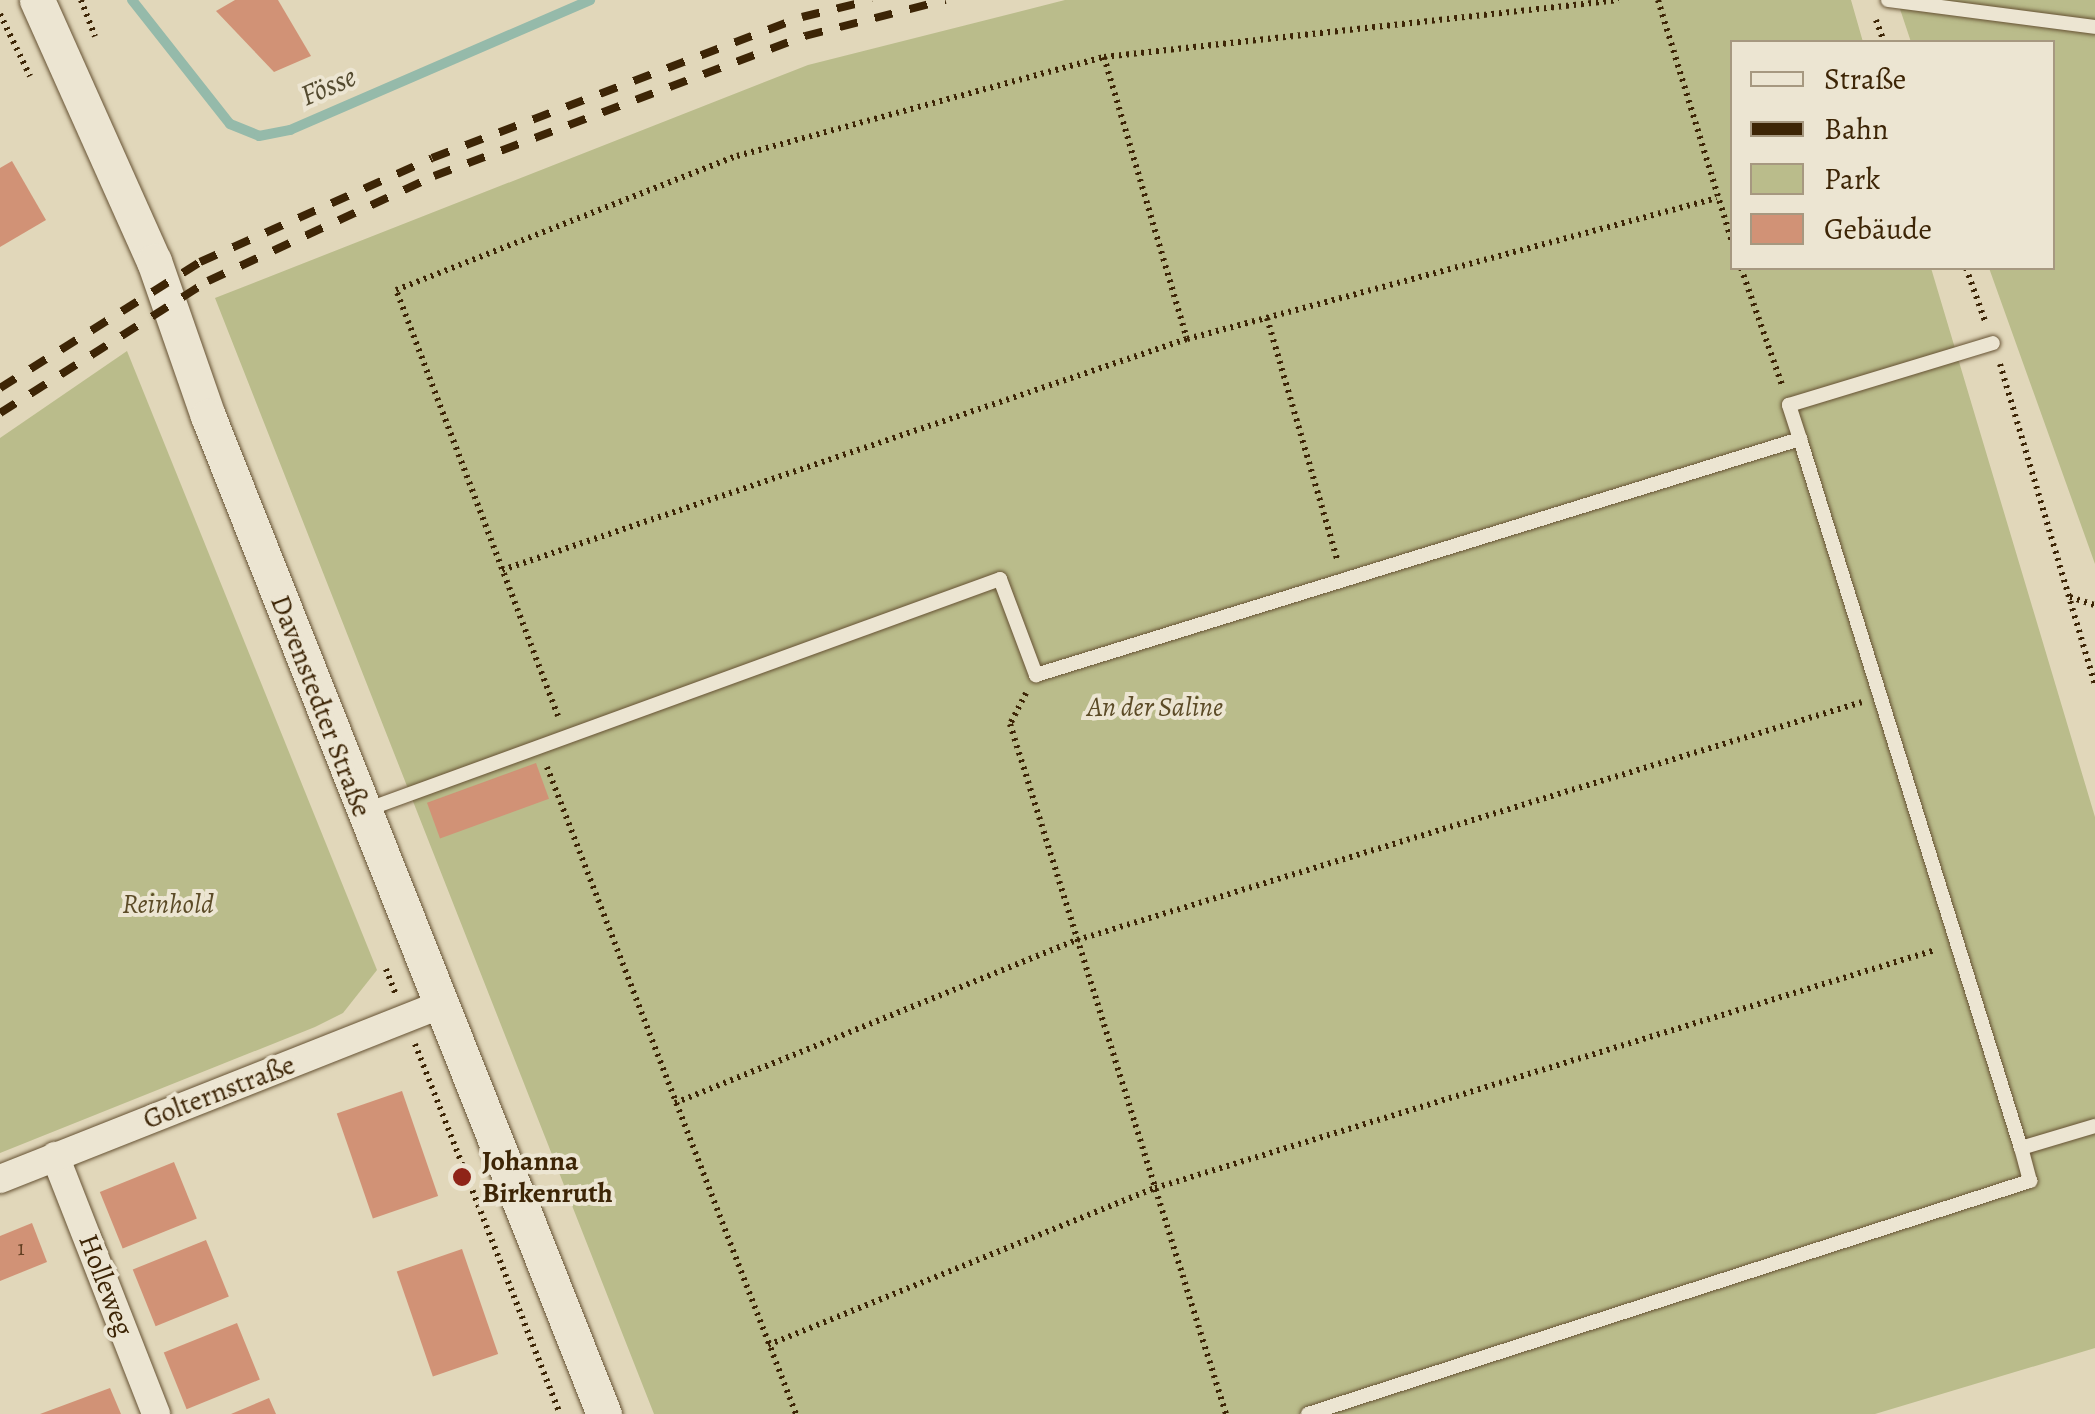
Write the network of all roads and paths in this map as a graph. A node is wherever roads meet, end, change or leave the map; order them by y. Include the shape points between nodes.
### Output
1 (37, 0) edge
2 (81, 0) edge
3 (1619, 0) edge
4 (1658, 0) edge
5 (1888, 0) edge
6 (2095, 27) edge
7 (94, 34) dead end
8 (1104, 57) junction
9 (1717, 198) junction
10 (1730, 236) edge
11 (1742, 270) edge
12 (1967, 270) edge
13 (1266, 318) junction
14 (1187, 340) junction
15 (1993, 343) junction
16 (1789, 405) junction
17 (1800, 438) junction
18 (502, 570) junction
19 (1344, 580) junction
20 (2070, 597) junction
21 (2095, 606) edge
22 (1036, 675) junction
23 (2095, 684) edge
24 (1880, 697) junction
25 (565, 736) junction
26 (539, 746) junction
27 (362, 812) junction
28 (1077, 940) junction
29 (1956, 943) junction
30 (438, 1006) junction
31 (676, 1103) junction
32 (2095, 1126) edge
33 (2021, 1148) junction
34 (56, 1156) junction
35 (0, 1178) edge
36 (1155, 1188) junction
37 (768, 1345) junction
38 (156, 1414) edge
39 (604, 1414) edge
40 (796, 1414) edge
41 (1226, 1414) edge
42 (1308, 1414) edge

1 - 27 street, Davenstedter Straße via 154,262
2 - 7 path
3 - 8 path
4 - 9 path
5 - 6 lane
8 - 14 path
8 - 18 path via 737,156 396,290
9 - 10 path
9 - 13 path
11 - 16 path
12 - 15 path
13 - 14 path
13 - 19 path
14 - 18 path
15 - 16 lane
15 - 20 path
16 - 17 lane
17 - 19 lane
17 - 24 lane
18 - 25 path
19 - 22 lane
20 - 21 path
20 - 23 path
22 - 25 lane via 1000,580
22 - 28 path via 1010,724
24 - 28 path
24 - 29 lane
25 - 26 lane
26 - 27 lane
26 - 31 path
27 - 30 street, Davenstedter Straße
28 - 31 path
28 - 36 path
29 - 33 lane
29 - 36 path
30 - 34 street, Golternstraße
30 - 39 street, Davenstedter Straße
31 - 37 path
32 - 33 lane
33 - 42 lane via 2030,1180
34 - 35 street, Golternstraße
34 - 38 street, Holleweg
36 - 37 path
36 - 41 path
37 - 40 path

